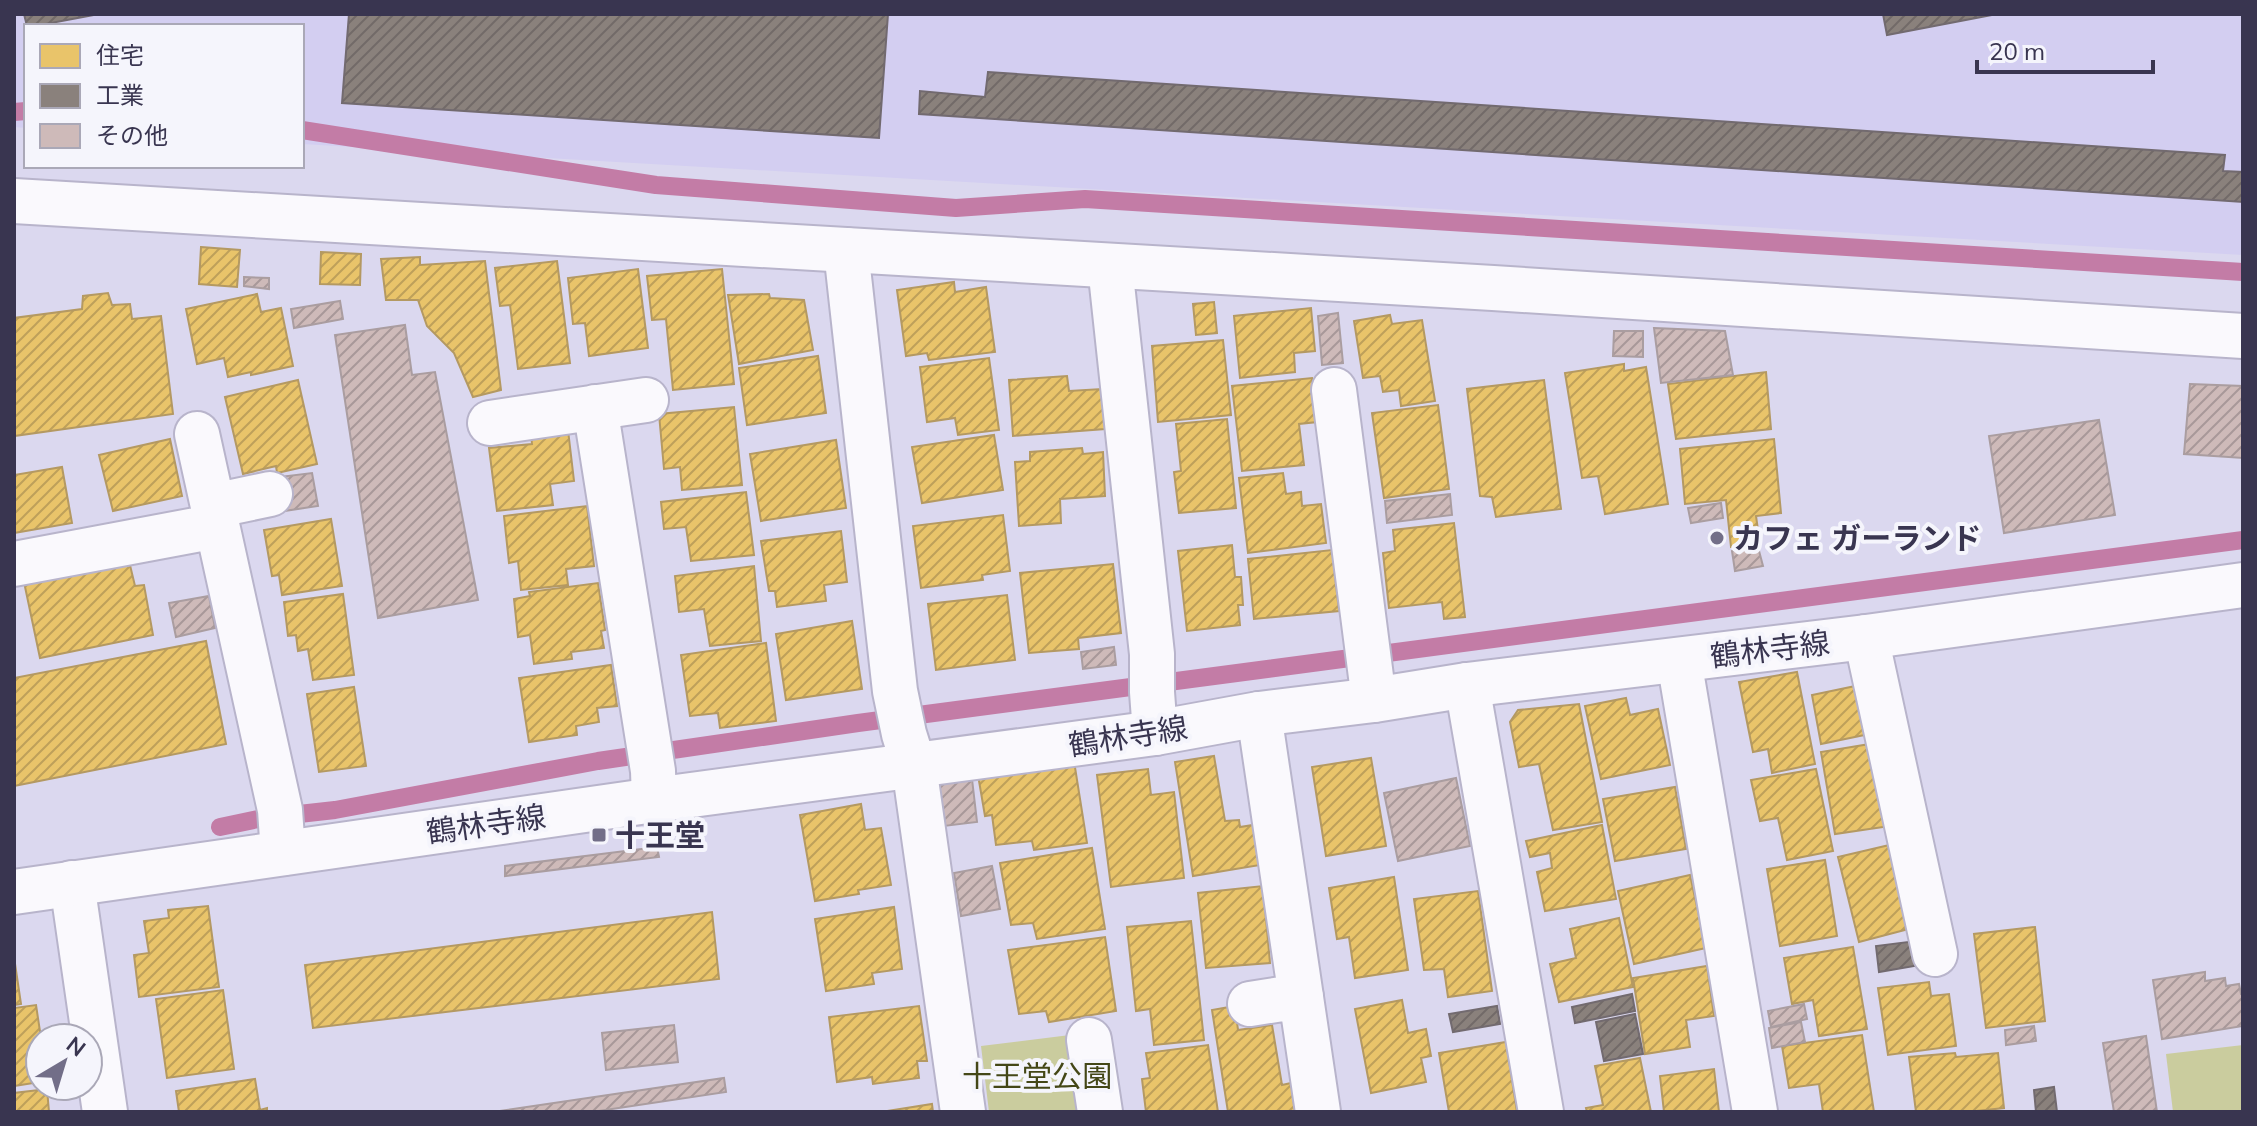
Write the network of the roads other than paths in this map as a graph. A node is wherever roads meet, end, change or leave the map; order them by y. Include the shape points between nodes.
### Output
1 (14, 201) edge
2 (846, 250) junction
3 (1110, 266) junction
4 (2243, 336) edge
5 (1334, 390) dead end
6 (646, 400) dead end
7 (595, 407) junction
8 (490, 423) dead end
9 (197, 434) dead end
10 (270, 494) dead end
11 (215, 516) junction
12 (14, 564) edge
13 (2243, 585) edge
14 (1866, 637) junction
15 (1679, 660) junction
16 (1371, 667) junction
17 (1467, 685) junction
18 (1153, 693) junction
19 (1259, 714) junction
20 (909, 750) junction
21 (651, 768) junction
22 (282, 829) junction
23 (72, 883) junction
24 (14, 892) edge
25 (1935, 954) dead end
26 (1301, 996) junction
27 (1250, 1004) dead end
28 (1089, 1040) dead end
29 (105, 1112) edge
30 (963, 1112) edge
31 (1100, 1112) edge
32 (1318, 1112) edge
33 (1541, 1112) edge
34 (1755, 1112) edge

1 - 2 street
2 - 3 street
2 - 20 street via 895,691
3 - 4 street
3 - 18 street
5 - 16 street
6 - 7 street
7 - 8 street
7 - 21 street
9 - 11 street
10 - 11 street
11 - 12 street
11 - 22 street
13 - 14 street, 鶴林寺線
14 - 15 street, 鶴林寺線
14 - 25 street
15 - 17 street, 鶴林寺線
15 - 34 street
16 - 17 street, 鶴林寺線
16 - 19 street, 鶴林寺線
17 - 33 street
18 - 19 street, 鶴林寺線
18 - 20 street, 鶴林寺線
19 - 26 street
20 - 21 street, 鶴林寺線
20 - 30 street
21 - 22 street, 鶴林寺線
22 - 23 street, 鶴林寺線
23 - 24 street, 鶴林寺線
23 - 29 street
26 - 27 street
26 - 32 street
28 - 31 street

